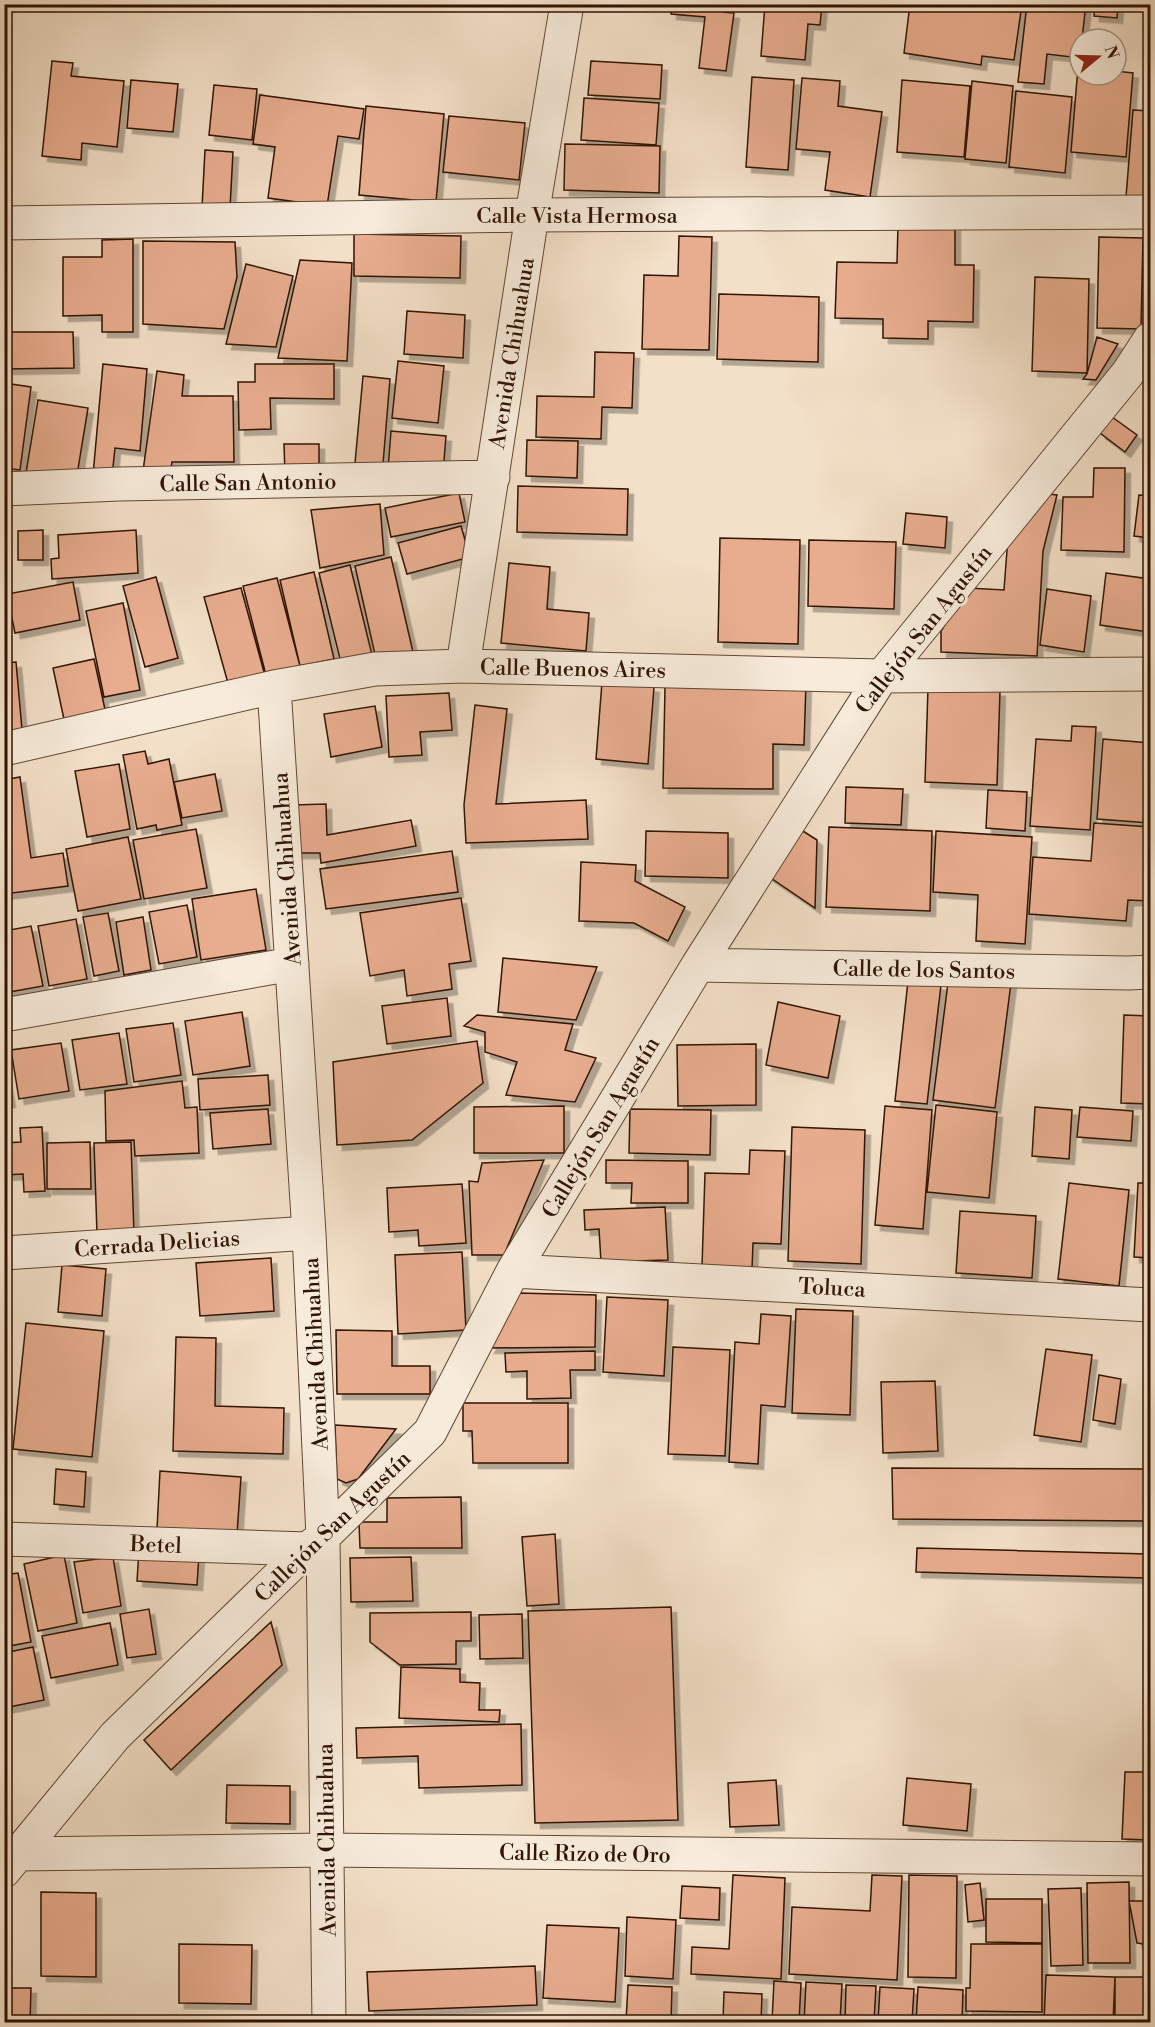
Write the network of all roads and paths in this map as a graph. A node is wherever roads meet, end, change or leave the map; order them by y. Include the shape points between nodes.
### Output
1 (567, 4) edge
2 (1150, 212) edge
3 (532, 215) junction
4 (4, 223) edge
5 (1150, 339) edge
6 (1139, 372) edge
7 (493, 477) junction
8 (4, 489) edge
9 (463, 666) junction
10 (1150, 674) edge
11 (882, 676) junction
12 (274, 687) junction
13 (4, 749) edge
14 (292, 964) junction
15 (698, 965) junction
16 (1150, 972) edge
17 (4, 1016) edge
18 (309, 1233) junction
19 (4, 1253) edge
20 (513, 1271) junction
21 (1150, 1305) edge
22 (4, 1539) edge
23 (315, 1543) junction
24 (326, 1850) junction
25 (1150, 1859) edge
26 (12, 1862) edge
27 (329, 2022) edge

1 - 3 street, Avenida Chihuahua
2 - 3 street, Calle Vista Hermosa
3 - 4 street, Calle Vista Hermosa
3 - 7 street, Avenida Chihuahua
5 - 6 street, Callejón San Agustín
6 - 11 street, Callejón San Agustín
7 - 8 street, Calle San Antonio
7 - 9 street, Avenida Chihuahua
9 - 11 street, Calle Buenos Aires
9 - 12 street, Calle Buenos Aires via 375,669
10 - 11 street, Calle Buenos Aires
11 - 15 street, Callejón San Agustín
12 - 13 street, Calle Buenos Aires
12 - 14 street, Avenida Chihuahua
14 - 17 street
14 - 18 street, Avenida Chihuahua
15 - 16 street, Calle de los Santos
15 - 20 street, Callejón San Agustín
18 - 19 street, Cerrada Delicias
18 - 23 street, Avenida Chihuahua
20 - 21 street, Toluca
20 - 23 street, Callejón San Agustín via 430,1432
22 - 23 street, Betel
23 - 24 street, Avenida Chihuahua
23 - 26 street, Callejón San Agustín via 115,1736
24 - 25 street, Calle Rizo de Oro
24 - 26 street, Calle Rizo de Oro
24 - 27 street, Avenida Chihuahua

